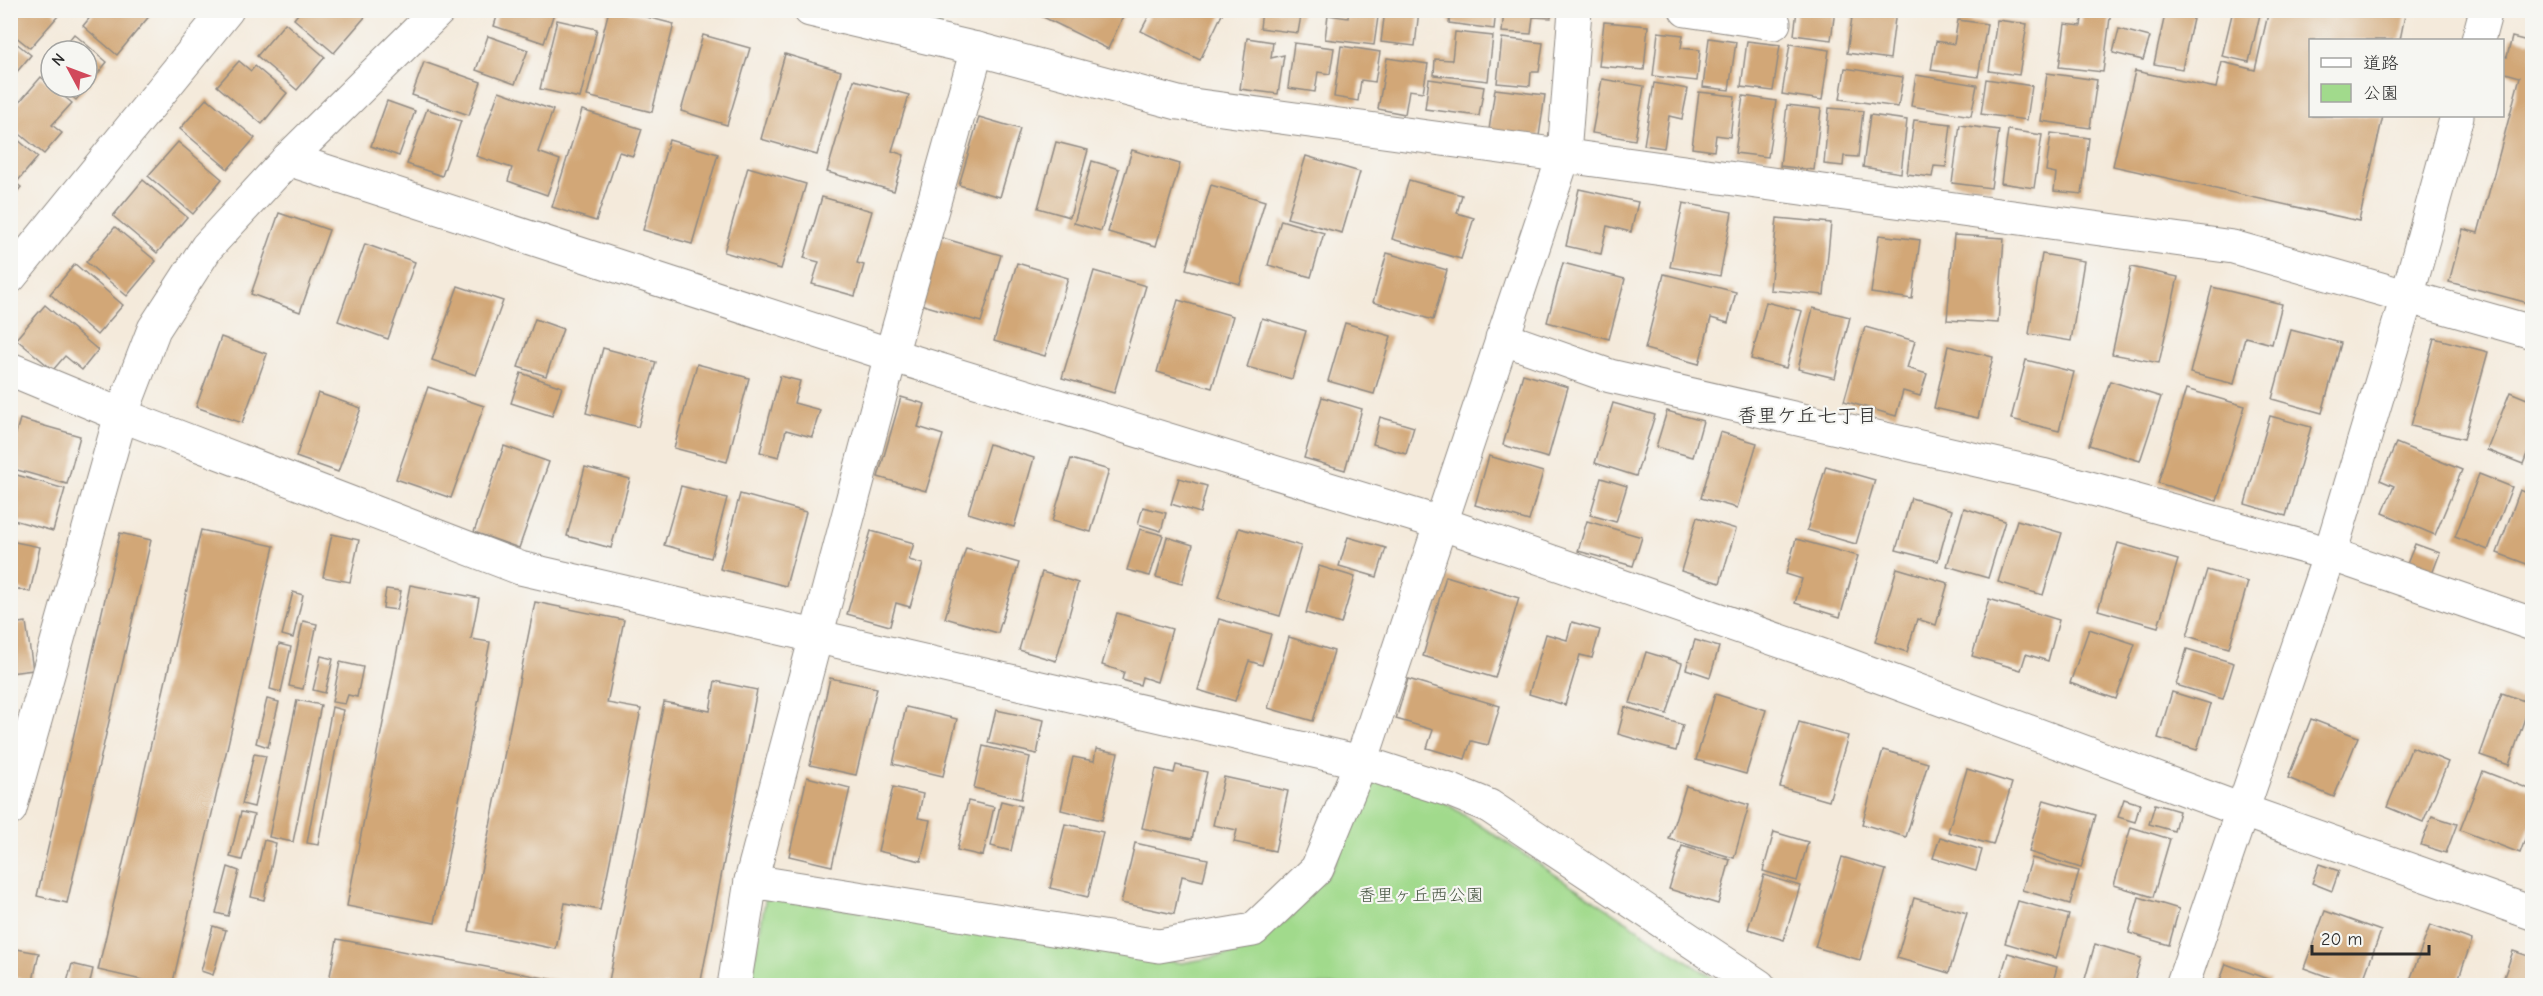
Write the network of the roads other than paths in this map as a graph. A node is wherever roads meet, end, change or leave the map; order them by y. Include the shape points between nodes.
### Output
1 (227, 10) edge
2 (439, 10) edge
3 (810, 10) edge
4 (1575, 10) edge
5 (1686, 10) edge
6 (2486, 10) edge
7 (1774, 23) dead end
8 (2478, 39) edge
9 (977, 49) junction
10 (2457, 117) edge
11 (1563, 155) junction
12 (288, 159) junction
13 (10, 277) edge
14 (2407, 297) junction
15 (2532, 332) edge
16 (1502, 338) junction
17 (891, 355) junction
18 (10, 369) edge
19 (121, 415) junction
20 (1440, 523) junction
21 (2330, 554) junction
22 (2532, 624) edge
23 (816, 637) junction
24 (1361, 762) junction
25 (10, 809) edge
26 (2241, 810) junction
27 (751, 881) junction
28 (2532, 913) edge
29 (734, 986) edge
30 (1759, 986) edge
31 (2182, 986) edge

1 - 13 street
2 - 12 street
3 - 9 street
4 - 11 street
5 - 7 street
6 - 8 street
9 - 11 street via 1178,103
9 - 17 street
10 - 14 street
11 - 14 street via 2233,247
11 - 16 street
12 - 17 street
12 - 19 street via 201,256 154,329
14 - 15 street
14 - 21 street
16 - 20 street
16 - 21 street via 1610,376 2042,475
17 - 20 street
17 - 23 street
18 - 19 street
19 - 23 street via 520,568
19 - 25 street
20 - 24 street
20 - 26 street via 1835,660
21 - 22 street
21 - 26 street
23 - 24 street
23 - 27 street
24 - 27 street via 1317,869 1253,930 1159,946
24 - 30 street via 1489,806
26 - 28 street
26 - 31 street
27 - 29 street

